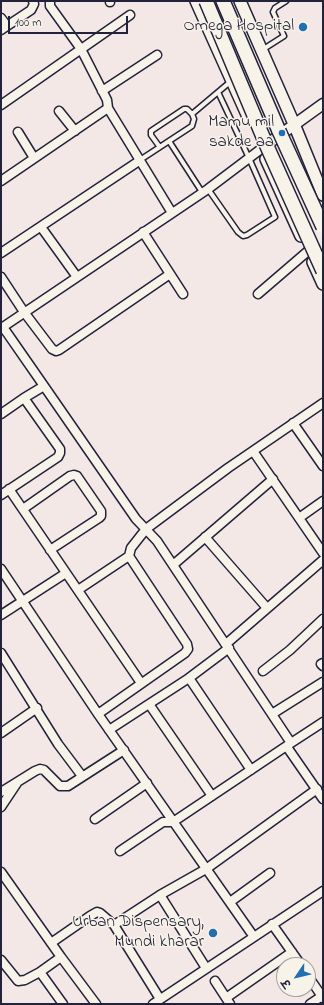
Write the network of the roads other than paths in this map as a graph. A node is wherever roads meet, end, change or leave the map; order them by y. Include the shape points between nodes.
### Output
1 (33, 1) edge
2 (50, 1) edge
3 (196, 1) edge
4 (206, 1) edge
5 (223, 1) edge
6 (240, 1) edge
7 (286, 1) edge
8 (130, 15) dead end
9 (1, 18) edge
10 (4, 28) edge
11 (81, 49) junction
12 (261, 50) junction
13 (157, 55) dead end
14 (232, 80) junction
15 (102, 91) junction
16 (218, 92) junction
17 (1, 104) edge
18 (323, 104) edge
19 (108, 108) junction
20 (59, 111) dead end
21 (192, 114) junction
22 (294, 124) junction
23 (75, 131) junction
24 (18, 132) dead end
25 (169, 141) junction
26 (159, 146) junction
27 (261, 149) junction
28 (34, 158) junction
29 (249, 158) junction
30 (139, 161) junction
31 (1, 181) edge
32 (205, 191) junction
33 (323, 195) edge
34 (172, 213) junction
35 (41, 227) junction
36 (323, 227) edge
37 (143, 232) junction
38 (308, 251) junction
39 (1, 253) edge
40 (323, 270) edge
41 (170, 274) junction
42 (1, 277) edge
43 (76, 277) junction
44 (323, 284) edge
45 (183, 294) dead end
46 (258, 294) dead end
47 (24, 312) junction
48 (2, 326) edge
49 (44, 386) junction
50 (24, 398) junction
51 (323, 403) edge
52 (1, 414) edge
53 (293, 423) junction
54 (253, 451) junction
55 (323, 466) edge
56 (273, 479) junction
57 (9, 489) junction
58 (1, 495) edge
59 (323, 501) edge
60 (23, 509) junction
61 (299, 518) junction
62 (146, 529) junction
63 (205, 537) junction
64 (50, 550) junction
65 (323, 553) edge
66 (129, 556) junction
67 (323, 560) edge
68 (173, 565) junction
69 (1, 568) edge
70 (66, 572) junction
71 (78, 590) junction
72 (23, 601) junction
73 (267, 608) junction
74 (1, 615) edge
75 (323, 619) edge
76 (227, 646) junction
77 (1, 653) edge
78 (323, 663) edge
79 (323, 666) edge
80 (264, 671) dead end
81 (188, 678) junction
82 (323, 682) edge
83 (141, 684) junction
84 (149, 704) junction
85 (37, 708) junction
86 (98, 714) junction
87 (272, 714) junction
88 (323, 722) edge
89 (109, 730) junction
90 (1, 733) edge
91 (289, 745) junction
92 (124, 750) junction
93 (251, 770) junction
94 (82, 776) junction
95 (20, 780) junction
96 (146, 783) junction
97 (317, 789) junction
98 (1, 792) edge
99 (212, 796) junction
100 (323, 799) edge
101 (1, 807) edge
102 (95, 819) dead end
103 (174, 822) junction
104 (120, 851) dead end
105 (206, 869) junction
106 (1, 872) edge
107 (270, 873) dead end
108 (323, 891) edge
109 (160, 895) junction
110 (230, 902) junction
111 (272, 924) junction
112 (114, 925) junction
113 (254, 937) junction
114 (51, 944) junction
115 (292, 952) junction
116 (60, 957) junction
117 (295, 957) edge
118 (1, 960) edge
119 (206, 968) junction
120 (40, 972) junction
121 (215, 981) dead end
122 (316, 988) edge
123 (322, 997) edge
124 (160, 999) junction
125 (228, 1001) edge
126 (63, 1004) edge
127 (96, 1004) edge
128 (153, 1004) edge
129 (310, 1004) edge

1 - 10 street via 31,10
2 - 11 street via 50,6
3 - 14 main road
4 - 40 highway, bridge via 266,144
5 - 36 highway, bridge
6 - 12 main road
7 - 12 lane via 273,12 284,36
8 - 11 street
9 - 10 street
11 - 15 street
11 - 17 street
12 - 22 main road
13 - 15 street
14 - 16 lane
14 - 27 main road
15 - 19 street
16 - 21 lane
16 - 29 lane
18 - 22 street
19 - 23 street
19 - 30 street
20 - 23 street
21 - 25 lane via 192,126
21 - 26 lane via 184,109 153,130 151,134
22 - 27 street
22 - 33 main road
23 - 28 street
24 - 28 street
25 - 26 lane
25 - 32 lane
26 - 30 lane
27 - 29 street
27 - 38 main road
28 - 31 street
29 - 32 street
29 - 32 lane via 275,217 243,236
30 - 34 street
30 - 35 street
32 - 34 street
34 - 37 street
35 - 39 street
35 - 43 street
37 - 41 street
37 - 43 street
38 - 44 main road
38 - 46 street
41 - 45 street
41 - 47 street via 56,351
42 - 47 street
43 - 47 street
47 - 48 street
48 - 49 street
49 - 50 street
49 - 62 street via 136,519
50 - 52 street
50 - 57 street via 60,449 60,453 58,457
51 - 53 street
53 - 54 street
53 - 55 street
54 - 56 street
54 - 62 street
56 - 61 street
56 - 63 street
57 - 58 street
57 - 60 street
59 - 61 street
60 - 64 street
60 - 64 street via 74,475 101,511 99,518
61 - 65 street
62 - 66 street
62 - 68 street
63 - 68 street
63 - 73 street
64 - 70 street
66 - 71 street
66 - 83 street via 188,649
67 - 73 street
68 - 76 street
69 - 72 street
70 - 71 street
70 - 72 street
71 - 83 street
72 - 74 street
72 - 86 street
73 - 76 street
75 - 80 street
76 - 81 street
76 - 87 street
77 - 85 street
78 - 79 street
81 - 84 street
81 - 93 street
82 - 87 street
83 - 86 street
84 - 89 street
84 - 99 street
85 - 90 street
85 - 94 street via 58,744
86 - 89 street
87 - 91 street
88 - 91 street
89 - 92 street
91 - 93 street
91 - 97 street
92 - 94 street
92 - 96 street
93 - 99 street
94 - 95 street via 68,786 60,786 40,769
95 - 98 street
95 - 101 street
96 - 102 street
96 - 103 street
97 - 100 street
97 - 105 street
99 - 103 street
103 - 104 street via 163,822
103 - 105 street
105 - 109 street
105 - 110 street
106 - 114 street
107 - 110 street
108 - 111 street
109 - 112 street
109 - 119 street
110 - 113 street
111 - 113 street
111 - 115 street
112 - 114 street via 97,912
112 - 124 street
113 - 119 street
114 - 116 street
115 - 117 street
115 - 125 street
116 - 120 street
116 - 127 street
118 - 120 street via 18,980 25,980
119 - 124 street
120 - 126 street
121 - 125 street
122 - 123 street
123 - 129 street
124 - 128 street

